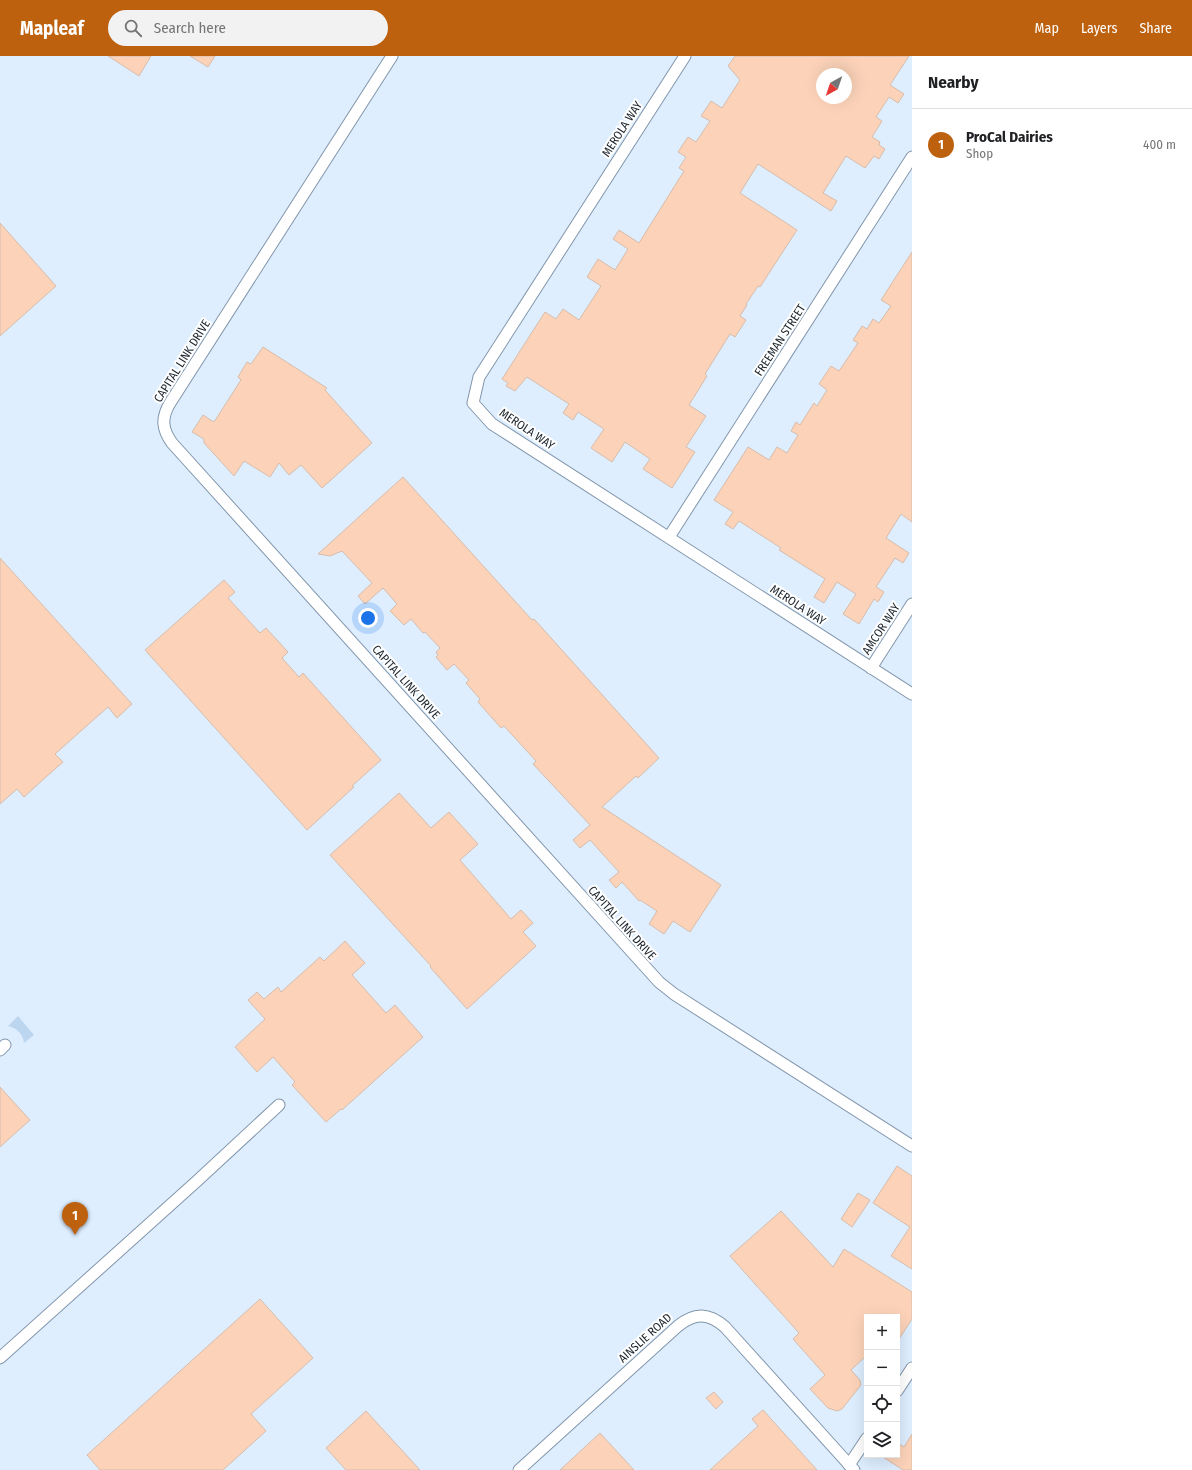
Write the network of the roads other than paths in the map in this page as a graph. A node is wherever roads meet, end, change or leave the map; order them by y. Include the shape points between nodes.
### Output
1 (392, 56) edge
2 (685, 56) edge
3 (912, 157) edge
4 (670, 537) junction
5 (912, 604) edge
6 (871, 668) junction
7 (912, 694) edge
8 (279, 1105) dead end
9 (912, 1146) edge
10 (0, 1358) edge
11 (912, 1368) edge
12 (900, 1386) edge
13 (864, 1444) edge
14 (852, 1468) edge
15 (519, 1470) edge

1 - 9 street, CAPITAL LINK DRIVE via 170,403 163,418 166,433 172,443 659,982 680,998
2 - 4 street, MEROLA WAY via 479,377 473,403 492,424
3 - 4 street, FREEMAN STREET
4 - 6 street, MEROLA WAY
5 - 6 street, AMCOR WAY
6 - 7 street, MEROLA WAY
8 - 10 street
11 - 12 street
13 - 14 street
14 - 15 street, AINSLIE ROAD via 726,1327 712,1319 698,1316 678,1326

